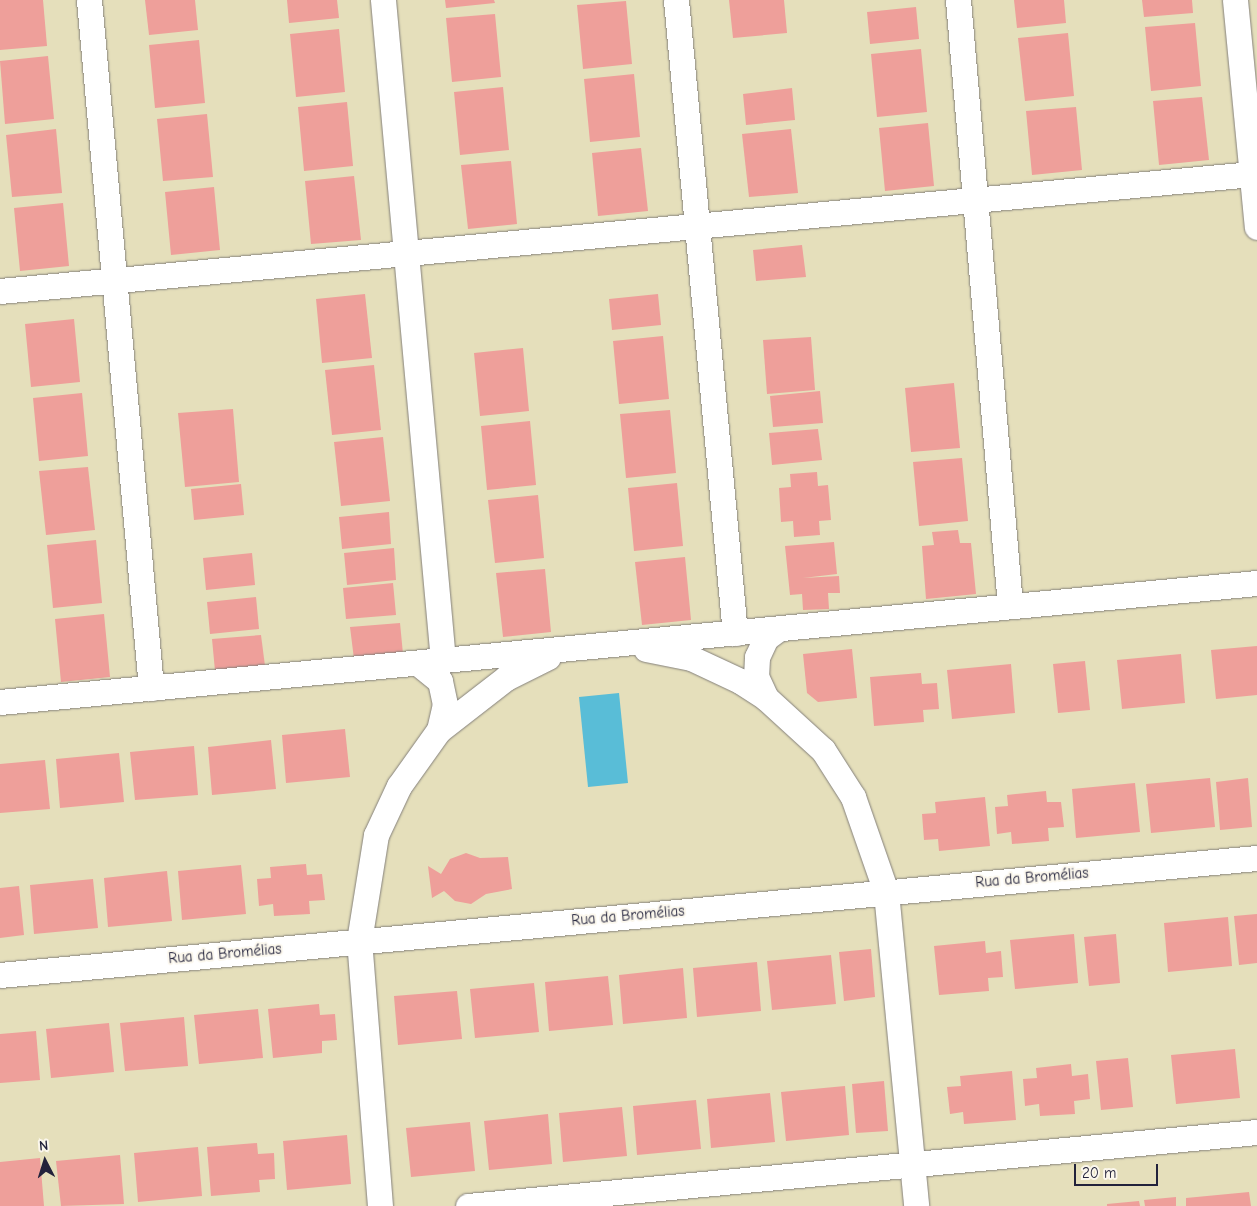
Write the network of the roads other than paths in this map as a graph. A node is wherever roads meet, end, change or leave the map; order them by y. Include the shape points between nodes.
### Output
1 (89, 0) edge
2 (383, 0) edge
3 (676, 0) edge
4 (958, 0) edge
5 (1235, 0) edge
6 (1252, 174) junction
7 (975, 200) junction
8 (697, 226) junction
9 (1257, 227) edge
10 (406, 253) junction
11 (114, 280) junction
12 (0, 291) edge
13 (1257, 583) edge
14 (1010, 605) junction
15 (780, 628) junction
16 (735, 632) junction
17 (618, 644) junction
18 (567, 649) junction
19 (431, 663) junction
20 (151, 688) junction
21 (766, 698) junction
22 (0, 702) edge
23 (438, 730) junction
24 (1257, 858) edge
25 (886, 892) junction
26 (359, 941) junction
27 (0, 975) edge
28 (1257, 1132) edge
29 (911, 1164) junction
30 (380, 1206) edge
31 (468, 1206) edge
32 (916, 1206) edge

1 - 11 street
2 - 10 street
3 - 8 street
4 - 7 street
5 - 6 street
6 - 7 street
6 - 9 street
7 - 8 street
7 - 14 street
8 - 10 street
8 - 16 street
10 - 11 street
10 - 19 street
11 - 12 street
11 - 20 street
13 - 14 street
14 - 15 street
15 - 16 street
15 - 21 street via 766,638 756,657 756,677
16 - 17 street
17 - 18 street
17 - 21 street via 691,658 740,681
18 - 19 street
18 - 23 street via 506,678
19 - 20 street
19 - 23 street via 446,704
20 - 22 street
21 - 25 street via 823,750 838,771 853,797
23 - 26 street via 399,786 376,835
24 - 25 street, Rua da Bromélias
25 - 26 street, Rua da Bromélias
25 - 29 street
26 - 27 street, Rua da Bromélias
26 - 30 street
28 - 29 street
29 - 31 street
29 - 32 street

